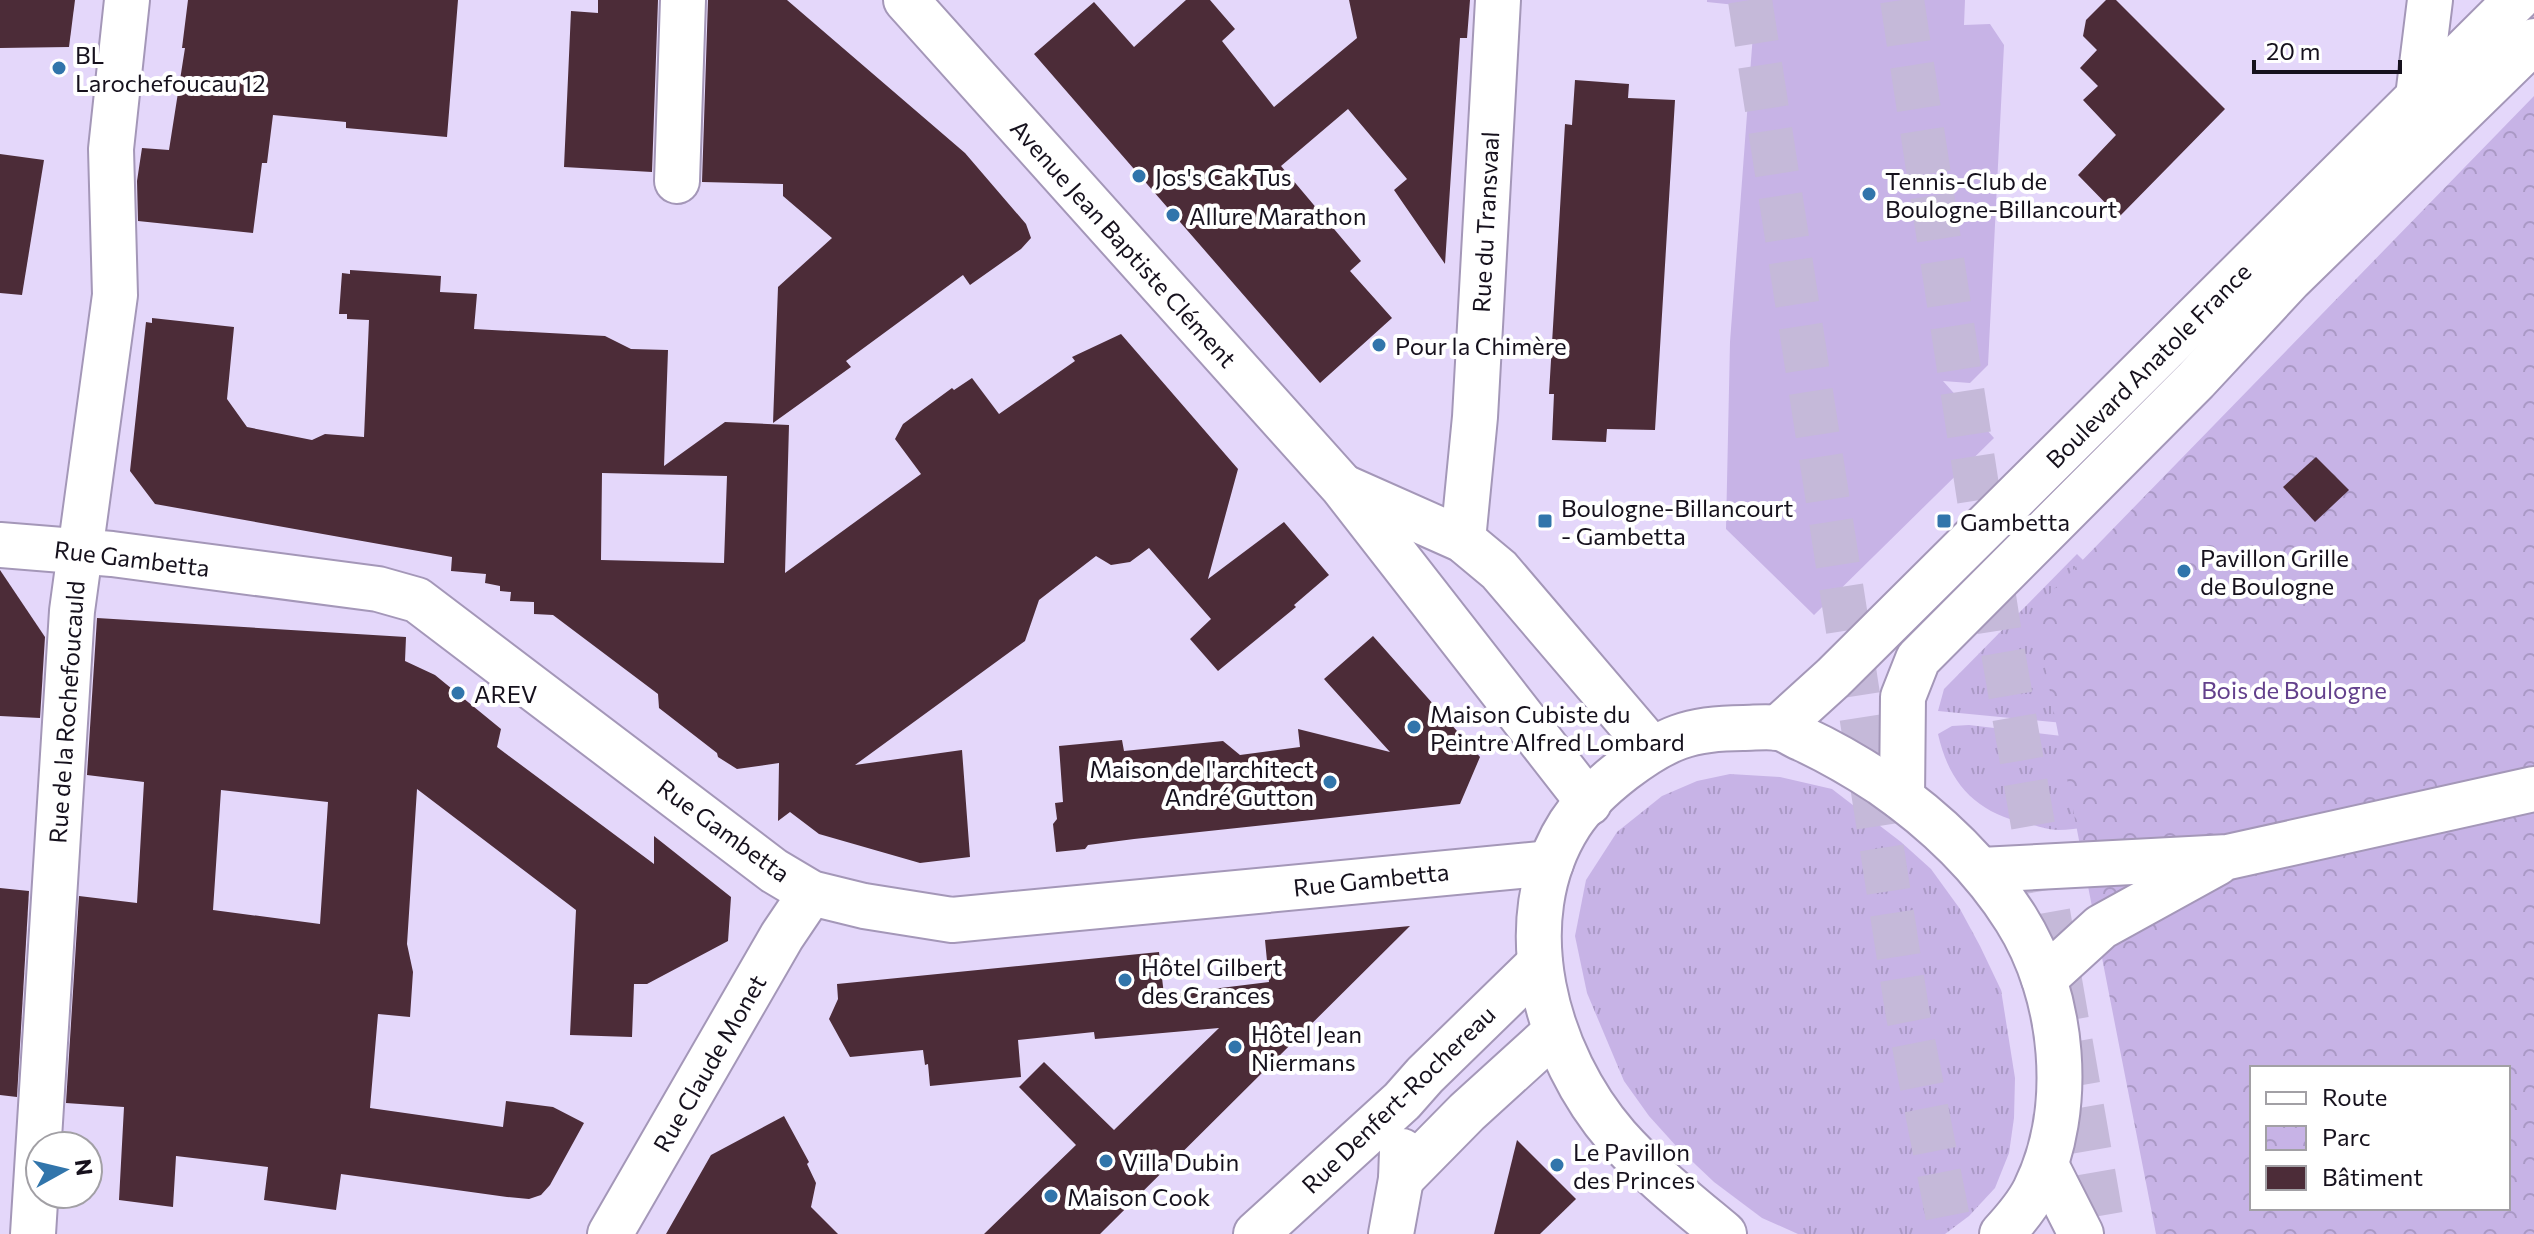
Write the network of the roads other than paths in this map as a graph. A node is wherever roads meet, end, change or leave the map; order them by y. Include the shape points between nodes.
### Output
1 (127, 0) edge
2 (683, 0) edge
3 (906, 0) edge
4 (1498, 0) edge
5 (2430, 0) edge
6 (2516, 0) edge
7 (2534, 41) edge
8 (2417, 99) junction
9 (2411, 159) junction
10 (677, 181) dead end
11 (1342, 486) junction
12 (1463, 540) junction
13 (0, 545) edge
14 (80, 550) junction
15 (1778, 728) junction
16 (1651, 748) junction
17 (2534, 789) edge
18 (1902, 798) junction
19 (1589, 803) junction
20 (2228, 857) junction
21 (1551, 863) junction
22 (1981, 870) junction
23 (811, 893) junction
24 (1540, 963) junction
25 (2044, 979) junction
26 (1555, 1032) junction
27 (1402, 1101) junction
28 (2046, 1165) junction
29 (1401, 1179) junction
30 (33, 1234) edge
31 (610, 1234) edge
32 (1256, 1234) edge
33 (1391, 1234) edge
34 (1724, 1234) edge
35 (2002, 1234) edge
36 (2081, 1234) edge

1 - 14 main road, Rue de la Rochefoucauld via 111,149 115,295
2 - 10 main road
3 - 11 main road, Avenue Jean Baptiste Clément
4 - 12 main road, Rue du Transvaal via 1475,417
5 - 8 main road
6 - 8 main road, Boulevard Anatole France
7 - 9 main road, Boulevard Anatole France
8 - 9 main road
8 - 15 main road, Boulevard Anatole France
9 - 18 main road, Boulevard Anatole France via 1918,659 1903,697
11 - 12 main road, Avenue Jean Baptiste Clément
11 - 19 main road, Avenue Jean Baptiste Clément
12 - 16 main road, Avenue Jean Baptiste Clément via 1499,570
13 - 14 main road, Rue Gambetta
14 - 23 main road, Rue Gambetta via 378,589 417,600 774,871
14 - 30 main road, Rue de la Rochefoucauld
15 - 16 main road via 1709,729
15 - 18 main road via 1845,759
16 - 19 main road
17 - 20 main road
18 - 22 main road
19 - 21 main road via 1573,819
20 - 22 main road
20 - 25 main road via 2101,927
21 - 23 main road, Rue Gambetta via 952,920
21 - 24 main road via 1541,914
22 - 25 main road via 2019,923
23 - 31 main road, Rue Claude Monet
24 - 26 main road
24 - 27 main road, Rue Denfert-Rochereau
25 - 28 main road via 2055,1028 2059,1091
26 - 29 main road
26 - 34 main road via 1577,1080 1616,1136
27 - 29 main road
27 - 32 main road, Rue Denfert-Rochereau
28 - 35 main road via 2034,1193
28 - 36 main road
29 - 33 main road

